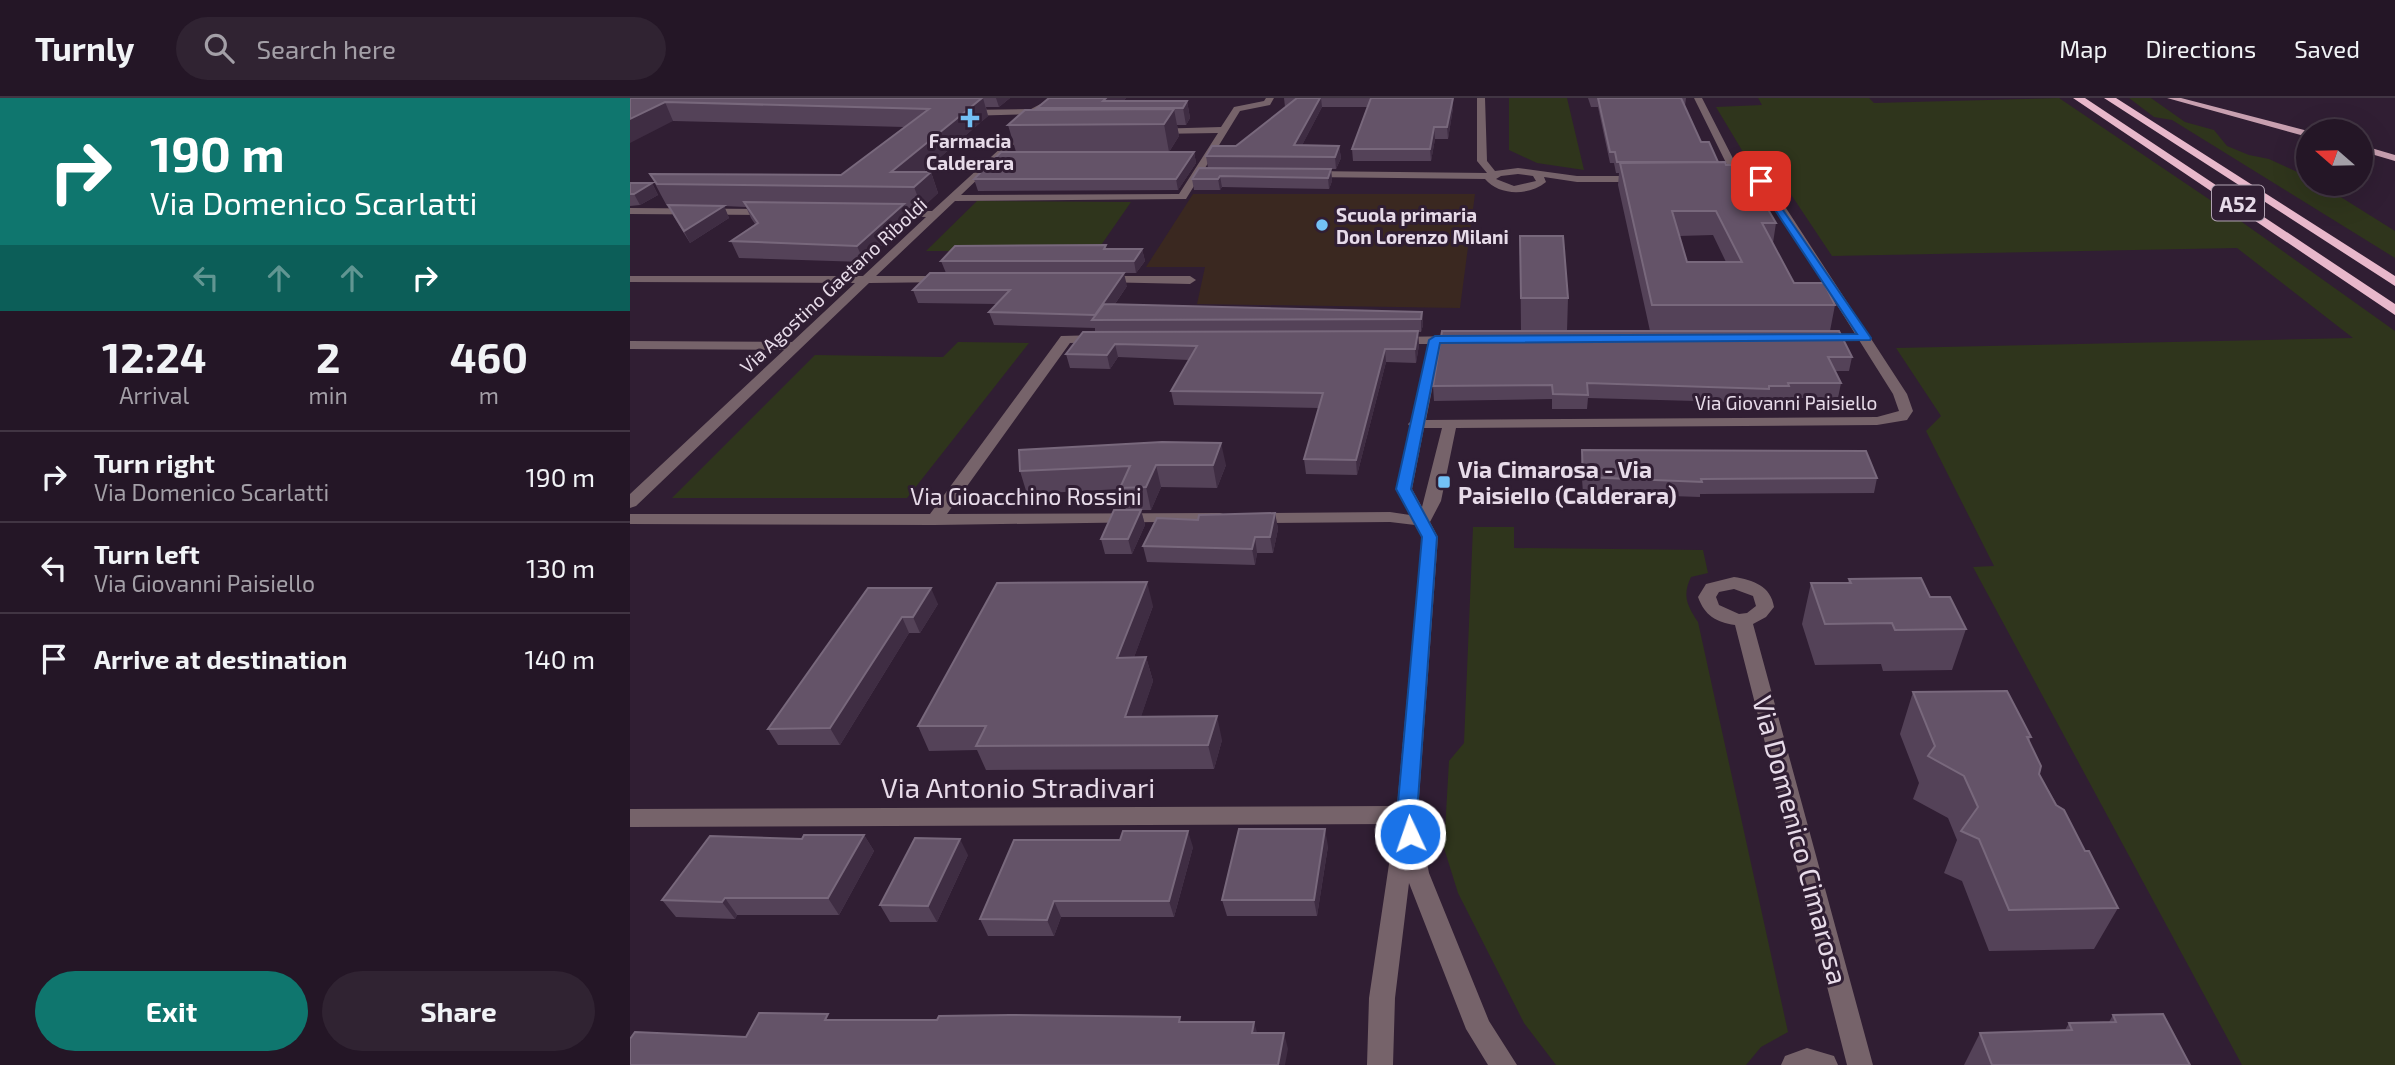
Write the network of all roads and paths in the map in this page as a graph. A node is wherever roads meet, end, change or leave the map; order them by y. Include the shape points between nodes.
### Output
1 (1058, 98) edge
2 (1270, 98) edge
3 (1481, 98) edge
4 (1698, 98) edge
5 (2078, 98) edge
6 (2109, 98) edge
7 (2171, 98) edge
8 (960, 110) edge
9 (1032, 111) junction
10 (1223, 130) junction
11 (1143, 131) edge
12 (2296, 131) edge
13 (1482, 151) junction
14 (2373, 152) edge
15 (1194, 157) edge
16 (1208, 157) junction
17 (2395, 158) edge
18 (1533, 173) junction
19 (1197, 174) junction
20 (1210, 174) edge
21 (1292, 174) edge
22 (1493, 176) junction
23 (1712, 178) edge
24 (1738, 178) junction
25 (1577, 179) junction
26 (1658, 179) edge
27 (1535, 186) junction
28 (952, 198) junction
29 (630, 211) edge
30 (783, 212) edge
31 (867, 213) edge
32 (936, 214) junction
33 (630, 279) edge
34 (961, 280) edge
35 (1082, 280) edge
36 (1190, 280) dead end
37 (866, 281) junction
38 (2395, 282) edge
39 (2395, 311) edge
40 (1107, 339) edge
41 (1380, 340) edge
42 (1435, 340) junction
43 (1476, 340) edge
44 (630, 345) edge
45 (795, 346) junction
46 (1415, 424) junction
47 (1450, 424) junction
48 (630, 503) edge
49 (630, 519) edge
50 (934, 520) junction
51 (1422, 521) junction
52 (1749, 619) dead end
53 (1407, 814) junction
54 (630, 818) edge
55 (1380, 1065) edge
56 (1504, 1065) edge
57 (1794, 1065) edge
58 (1825, 1065) edge
59 (1860, 1065) edge

1 - 9 street
2 - 10 street via 1267,103 1237,109
3 - 13 street
4 - 24 street
5 - 39 highway, A52
6 - 38 highway, A52
7 - 12 main road
8 - 9 street
9 - 28 street, Via Agostino Gaetano Riboldi via 1029,131
10 - 11 street
10 - 16 street
13 - 18 street via 1500,163
13 - 22 street via 1482,160
14 - 17 main road
15 - 16 street
16 - 19 street
18 - 22 street via 1506,171
18 - 25 street
18 - 27 street via 1541,182
19 - 20 street
19 - 28 street via 1182,197
21 - 22 street
22 - 27 street via 1492,183 1506,188
23 - 24 street, Via Giovanni Paisiello
24 - 47 street, Via Giovanni Paisiello via 1766,184 1859,338 1900,394 1906,411 1902,417 1877,421
25 - 26 street
25 - 27 street
28 - 32 street, Via Agostino Gaetano Riboldi
29 - 30 street
31 - 32 street
32 - 37 street, Via Agostino Gaetano Riboldi
33 - 37 street
34 - 37 street
35 - 36 street
37 - 45 street, Via Agostino Gaetano Riboldi
40 - 50 street via 1066,339
41 - 42 street
42 - 43 street
42 - 46 street
44 - 45 street
45 - 48 street, Via Agostino Gaetano Riboldi
46 - 47 street, Via Giovanni Paisiello
46 - 51 street via 1404,489
47 - 51 street via 1433,500
49 - 50 street, Via Gioacchino Rossini
50 - 51 street, Via Gioacchino Rossini via 1390,517
51 - 53 street via 1430,537
52 - 59 street, Via Domenico Cimarosa via 1743,621
53 - 54 street, Via Antonio Stradivari
53 - 55 street via 1382,998
53 - 56 street via 1417,873 1479,1029
57 - 58 street via 1807,1061

